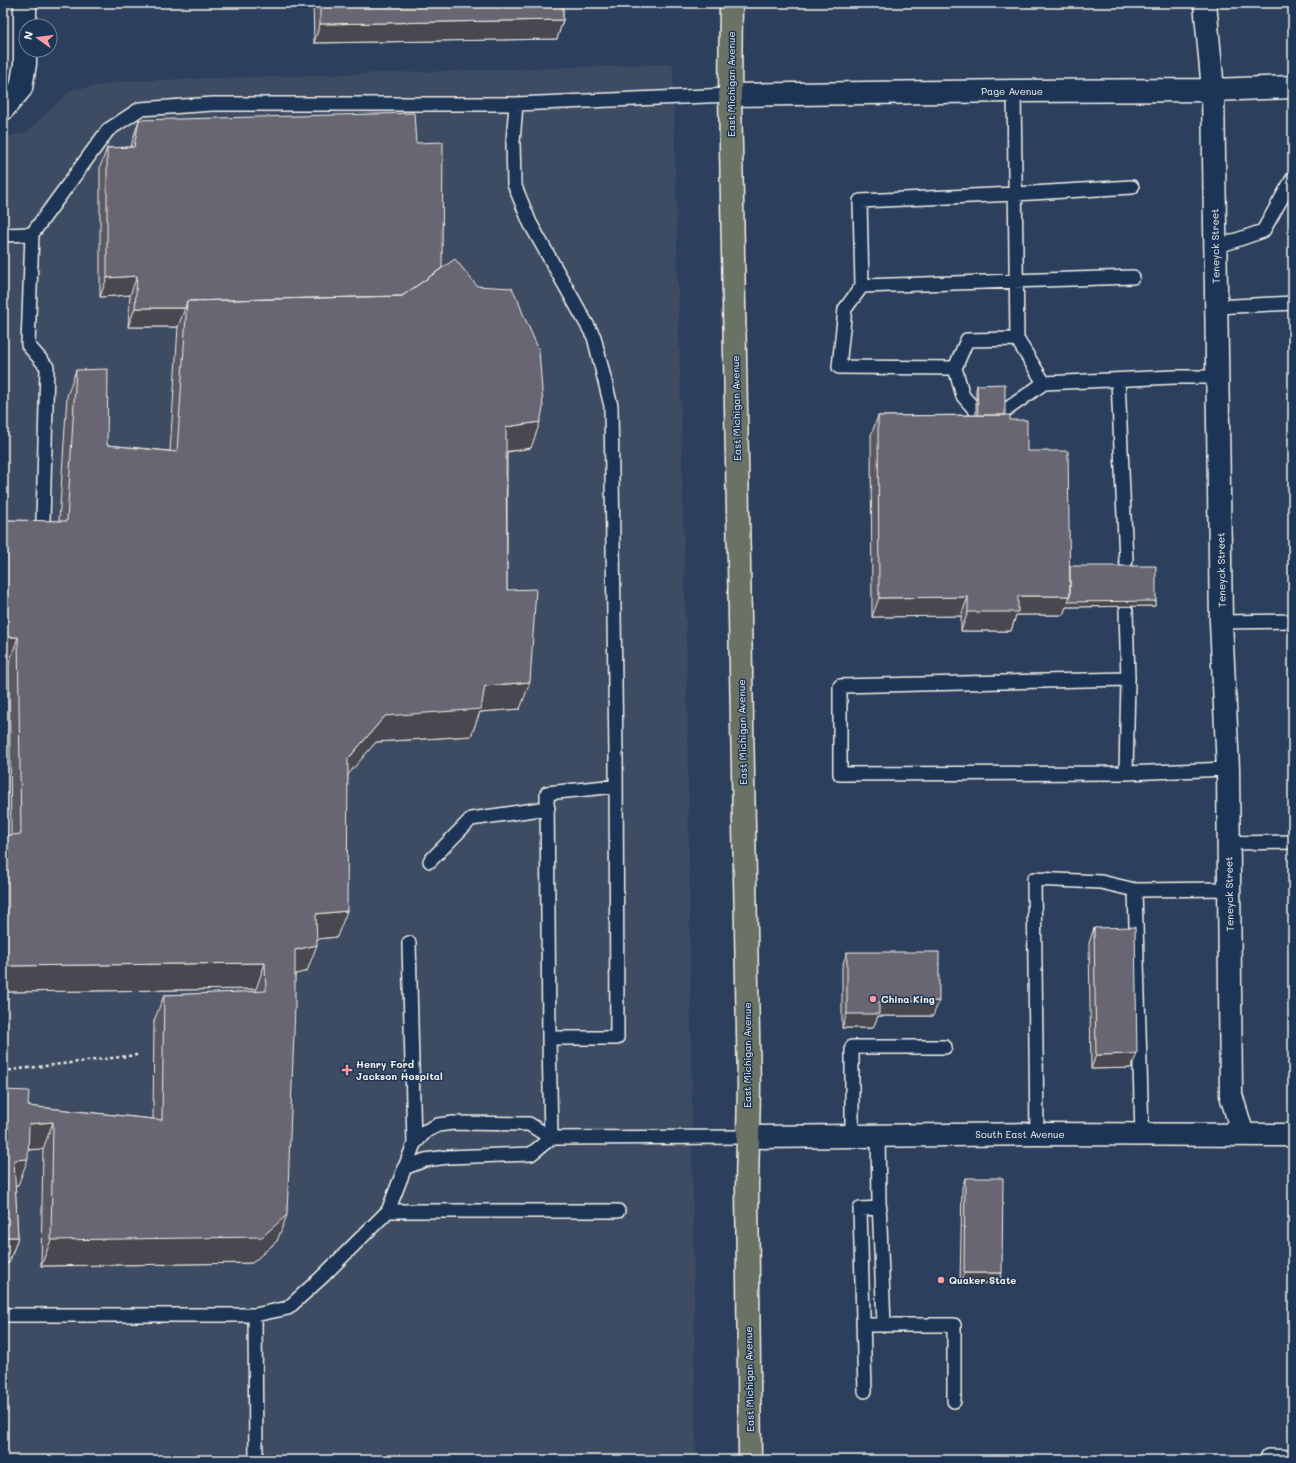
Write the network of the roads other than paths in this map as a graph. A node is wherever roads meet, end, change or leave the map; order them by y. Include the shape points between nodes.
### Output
1 (25, 3) edge
2 (731, 3) edge
3 (1205, 3) edge
4 (1293, 87) edge
5 (1213, 90) junction
6 (1014, 91) junction
7 (730, 95) junction
8 (516, 104) junction
9 (5, 107) edge
10 (1293, 178) edge
11 (1132, 187) dead end
12 (1015, 194) junction
13 (32, 234) junction
14 (3, 235) edge
15 (1216, 246) junction
16 (1133, 276) dead end
17 (1017, 281) junction
18 (862, 286) junction
19 (1293, 303) edge
20 (1216, 307) junction
21 (1017, 339) junction
22 (955, 368) junction
23 (1218, 377) junction
24 (1118, 380) junction
25 (1044, 383) junction
26 (976, 411) edge
27 (1003, 412) edge
28 (43, 521) edge
29 (1126, 561) dead end
30 (1126, 611) dead end
31 (1293, 621) edge
32 (1222, 622) junction
33 (1128, 679) junction
34 (1228, 769) junction
35 (1126, 773) junction
36 (616, 786) junction
37 (548, 808) junction
38 (1293, 842) edge
39 (1228, 843) junction
40 (430, 861) dead end
41 (1229, 889) junction
42 (1135, 890) junction
43 (409, 943) dead end
44 (549, 1038) junction
45 (945, 1047) dead end
46 (1037, 1134) junction
47 (1142, 1134) junction
48 (1242, 1135) junction
49 (1293, 1135) edge
50 (852, 1136) junction
51 (878, 1136) junction
52 (747, 1137) junction
53 (551, 1138) junction
54 (414, 1144) junction
55 (404, 1168) junction
56 (880, 1208) junction
57 (388, 1211) junction
58 (618, 1211) dead end
59 (3, 1315) edge
60 (255, 1315) junction
61 (863, 1325) junction
62 (884, 1325) junction
63 (865, 1391) dead end
64 (954, 1401) dead end
65 (1293, 1457) edge
66 (256, 1460) edge
67 (750, 1460) edge
68 (1268, 1460) edge

1 - 9 street via 25,64 21,88
2 - 7 main road, East Michigan Avenue
3 - 5 street, Teneyck Street
4 - 5 street, Page Avenue
5 - 6 street, Page Avenue
5 - 15 street, Teneyck Street
6 - 7 street, Page Avenue
6 - 12 lane
7 - 8 lane
7 - 52 main road, East Michigan Avenue via 749,1078
8 - 13 lane via 212,104 140,109 108,130
8 - 36 lane via 513,142 514,184 530,223 594,338 611,406
10 - 15 lane via 1263,231
11 - 12 lane
12 - 17 lane
12 - 18 lane via 860,201
13 - 14 lane
13 - 28 lane via 28,345 47,366
15 - 20 street, Teneyck Street
16 - 17 lane
17 - 18 lane
17 - 21 lane
18 - 22 lane via 844,309 839,367
19 - 20 lane
20 - 23 street, Teneyck Street
21 - 22 lane via 967,340
21 - 25 lane
22 - 26 lane via 963,396
23 - 24 lane
23 - 32 street, Teneyck Street
24 - 25 lane
24 - 29 lane
25 - 27 lane
30 - 33 lane
31 - 32 lane
32 - 34 street, Teneyck Street
33 - 35 lane
33 - 35 lane via 840,686 840,774
34 - 35 lane
34 - 39 street, Teneyck Street
36 - 37 lane via 547,793
36 - 44 lane via 617,1038
37 - 40 lane via 471,818
37 - 44 lane
38 - 39 lane
39 - 41 street, Teneyck Street
41 - 42 lane
41 - 48 street, Teneyck Street via 1231,1095
42 - 46 lane via 1101,882 1034,879
42 - 47 lane
43 - 54 lane
44 - 53 lane
45 - 50 lane via 852,1047
46 - 47 street, South East Avenue
46 - 51 street, South East Avenue
47 - 48 street, South East Avenue
48 - 49 street, South East Avenue
50 - 51 street, South East Avenue
50 - 52 street, South East Avenue
51 - 56 lane
52 - 53 lane
52 - 67 main road, East Michigan Avenue
53 - 54 lane via 529,1124 453,1123 438,1125 426,1131
53 - 55 lane via 531,1154 448,1157 425,1160
54 - 55 lane
55 - 57 lane
56 - 61 lane via 860,1209
56 - 62 lane
57 - 58 lane
57 - 60 lane via 322,1278 288,1308
59 - 60 lane
60 - 66 lane
61 - 62 lane
61 - 63 lane
62 - 64 lane via 954,1325
65 - 68 lane via 1268,1456

